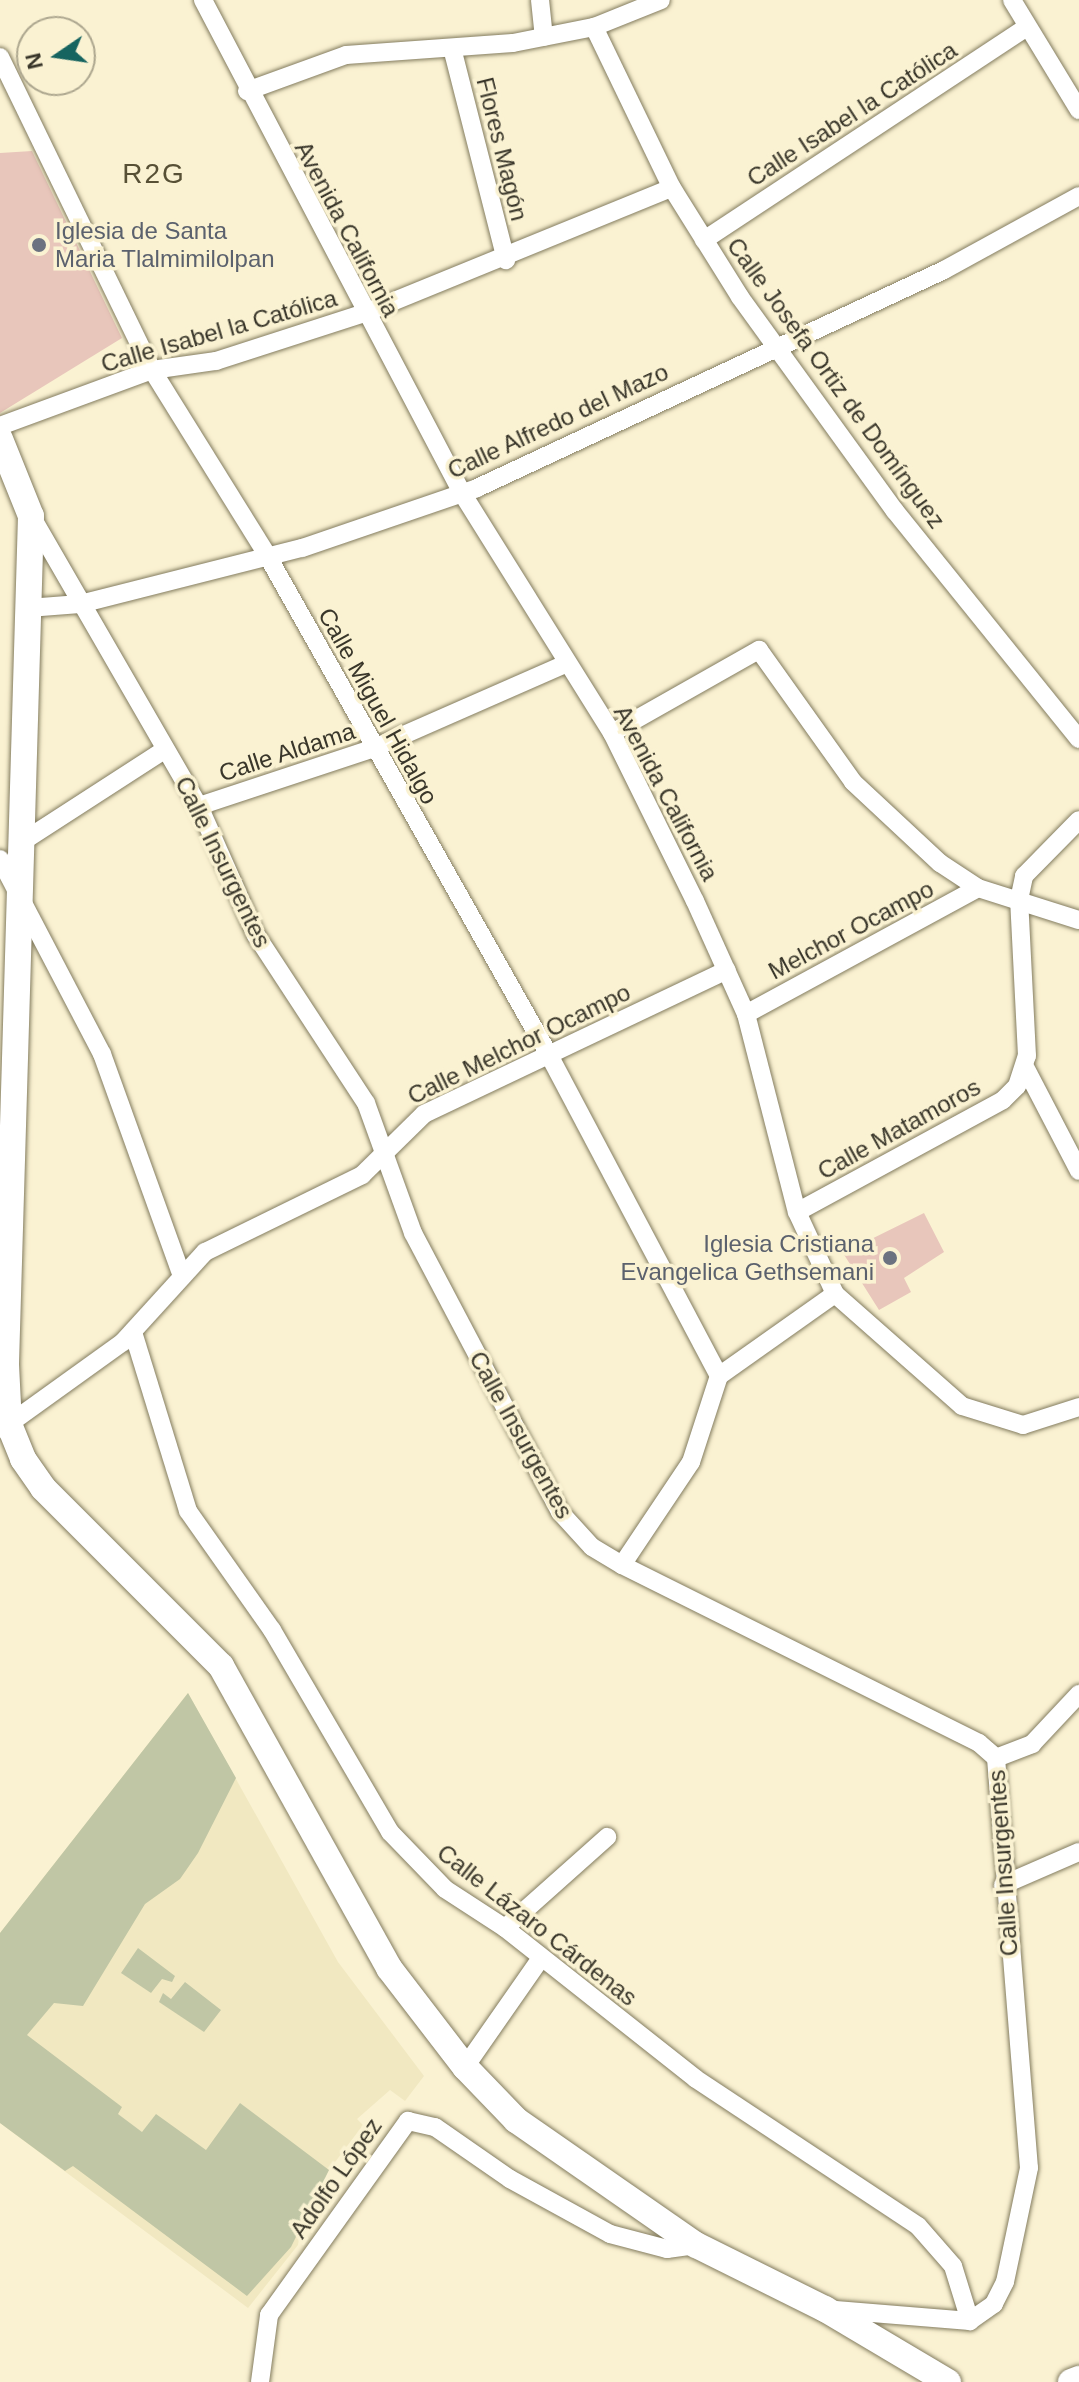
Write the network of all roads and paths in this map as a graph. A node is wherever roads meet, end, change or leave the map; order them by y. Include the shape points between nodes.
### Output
1 (203, 0) edge
2 (540, 0) edge
3 (661, 0) edge
4 (1012, 0) edge
5 (594, 27) junction
6 (1026, 28) junction
7 (544, 37) junction
8 (452, 48) junction
9 (0, 57) edge
10 (247, 91) junction
11 (1079, 110) edge
12 (672, 188) junction
13 (1079, 196) edge
14 (704, 240) junction
15 (506, 260) junction
16 (365, 313) junction
17 (777, 346) junction
18 (152, 370) junction
19 (0, 426) edge
20 (0, 439) edge
21 (462, 493) junction
22 (31, 516) junction
23 (267, 555) junction
24 (80, 604) junction
25 (28, 608) junction
26 (565, 664) junction
27 (612, 733) junction
28 (1079, 739) edge
29 (374, 748) junction
30 (164, 750) junction
31 (199, 806) junction
32 (1079, 820) edge
33 (22, 842) junction
34 (0, 859) edge
35 (978, 888) junction
36 (20, 892) junction
37 (1019, 900) junction
38 (1079, 920) edge
39 (727, 970) junction
40 (746, 1014) junction
41 (549, 1055) junction
42 (1026, 1069) junction
43 (7, 1105) edge
44 (385, 1150) junction
45 (1079, 1171) edge
46 (797, 1212) junction
47 (181, 1274) junction
48 (835, 1294) junction
49 (133, 1332) junction
50 (719, 1376) junction
51 (1079, 1407) edge
52 (4, 1427) edge
53 (622, 1565) junction
54 (1079, 1694) edge
55 (996, 1758) junction
56 (607, 1837) dead end
57 (1079, 1852) edge
58 (1003, 1885) junction
59 (505, 1928) junction
60 (541, 1958) junction
61 (465, 2067) junction
62 (696, 2245) junction
63 (825, 2309) junction
64 (970, 2321) junction
65 (260, 2382) edge
66 (948, 2382) edge

1 - 10 street, Avenida California
2 - 7 street
3 - 5 street
4 - 6 street
5 - 7 street
5 - 12 street, Calle Josefa Ortiz de Domínguez
6 - 11 street
6 - 14 street, Calle Isabel la Católica
7 - 8 street
8 - 10 street via 346,55
8 - 15 street, Flores Magón
9 - 18 street, Calle Miguel Hidalgo
10 - 16 street, Avenida California
12 - 14 street, Calle Josefa Ortiz de Domínguez
12 - 15 street, Calle Isabel la Católica
13 - 17 street, Calle Alfredo del Mazo via 959,263
14 - 17 street, Calle Josefa Ortiz de Domínguez
15 - 16 street, Calle Isabel la Católica
16 - 18 street, Calle Isabel la Católica via 216,361
16 - 21 street, Avenida California
17 - 21 street, Calle Alfredo del Mazo
17 - 28 street, Calle Josefa Ortiz de Domínguez via 895,511
18 - 19 street, Calle Isabel la Católica
18 - 23 street, Calle Miguel Hidalgo
20 - 22 main road, Calle Insurgentes
21 - 23 street, Calle Alfredo del Mazo
21 - 26 street, Avenida California
22 - 24 street, Calle Insurgentes
22 - 25 main road
23 - 24 street, Calle Alfredo del Mazo
23 - 29 street, Calle Miguel Hidalgo
24 - 25 street, Calle Alfredo del Mazo
24 - 30 street, Calle Insurgentes
25 - 33 main road
26 - 27 street, Avenida California
26 - 29 street, Calle Aldama
27 - 35 street via 759,650 853,782 940,863
27 - 39 street, Avenida California
29 - 31 street, Calle Aldama
29 - 41 street, Calle Miguel Hidalgo
30 - 31 street, Calle Insurgentes
30 - 33 street
31 - 44 street, Calle Insurgentes via 256,935 366,1103
32 - 37 street via 1034,862
33 - 36 main road
34 - 36 street
35 - 37 street
35 - 40 street, Melchor Ocampo
36 - 43 main road
36 - 47 street via 113,1080
37 - 38 street
37 - 42 street
39 - 40 street, Avenida California
39 - 41 street, Calle Melchor Ocampo
40 - 46 street, Avenida California
41 - 44 street, Calle Melchor Ocampo via 424,1114
41 - 50 street, Calle Miguel Hidalgo
42 - 45 street
42 - 46 street, Calle Matamoros via 1003,1100
43 - 52 main road
44 - 47 street, Calle Melchor Ocampo via 362,1175 227,1239
44 - 53 street, Calle Insurgentes via 413,1233 560,1512 592,1547
46 - 48 street, Avenida California
47 - 49 street, Calle Melchor Ocampo
48 - 50 street
48 - 51 street, Avenida California via 962,1406 1023,1425
49 - 52 street, Calle Melchor Ocampo
49 - 59 street, Calle Lázaro Cárdenas via 188,1511 272,1630 390,1832 445,1889
50 - 53 street via 691,1462
52 - 61 main road via 43,1488 221,1666 358,1918
53 - 55 street, Calle Insurgentes via 979,1743
54 - 55 street via 1032,1744
55 - 58 street, Calle Insurgentes
56 - 59 street
57 - 58 street
58 - 64 street, Calle Insurgentes via 1027,2196 1005,2282 994,2304
59 - 60 street, Calle Lázaro Cárdenas
60 - 61 street
60 - 64 street, Calle Lázaro Cárdenas via 734,2106 918,2226 953,2266
61 - 62 main road via 553,2151
62 - 63 main road
62 - 65 street, Adolfo López via 667,2249 610,2234 510,2179 435,2127 408,2121 269,2315
63 - 64 street
63 - 66 main road

